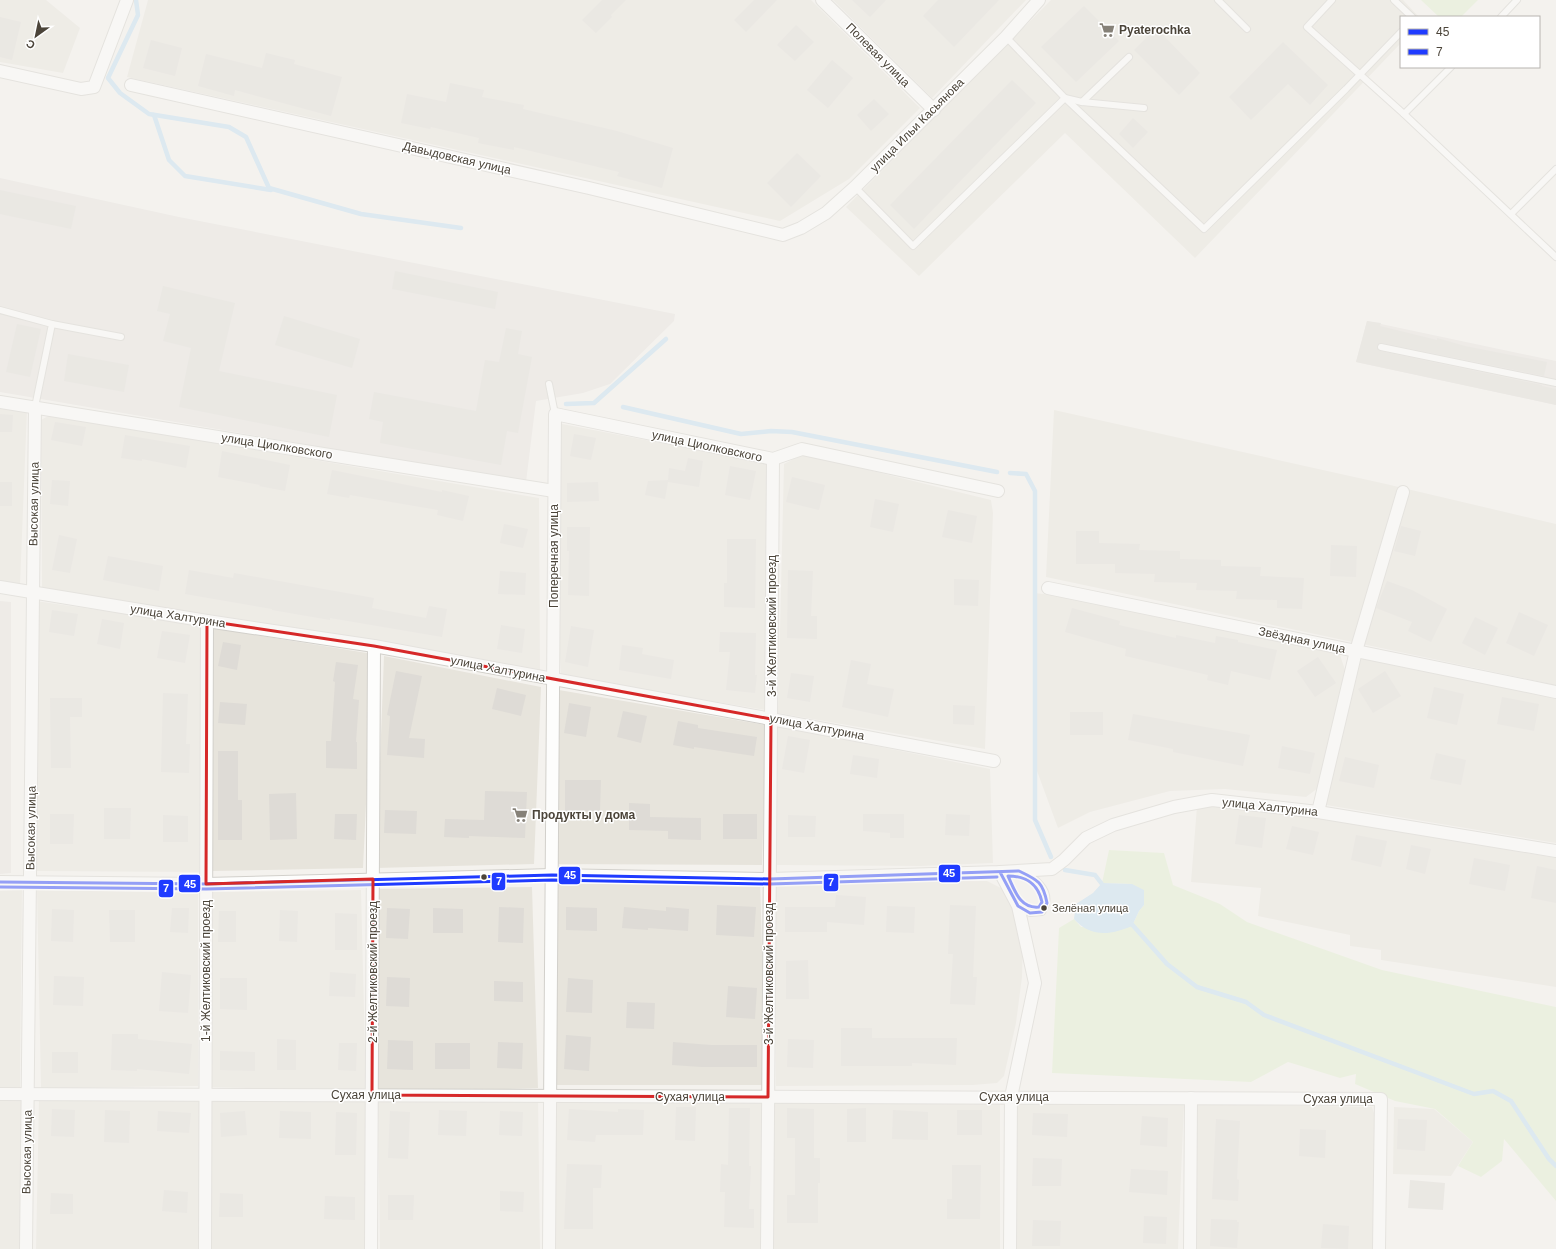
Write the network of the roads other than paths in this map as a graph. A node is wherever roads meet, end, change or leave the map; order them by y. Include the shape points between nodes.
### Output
1 (822, 0) edge
2 (1039, 0) edge
3 (1218, 0) edge
4 (1332, 0) edge
5 (1394, 0) edge
6 (1518, 0) edge
7 (126, 3) edge
8 (1411, 16) edge
9 (1502, 16) edge
10 (1247, 29) dead end
11 (1400, 33) edge
12 (1006, 37) junction
13 (1129, 57) dead end
14 (1450, 68) edge
15 (0, 71) edge
16 (1360, 74) junction
17 (131, 86) dead end
18 (1065, 98) junction
19 (1082, 102) junction
20 (1144, 108) dead end
21 (934, 110) junction
22 (1404, 114) junction
23 (1556, 169) edge
24 (855, 187) junction
25 (1511, 214) junction
26 (783, 234) joint
27 (1556, 257) edge
28 (0, 310) edge
29 (52, 324) junction
30 (121, 337) dead end
31 (1381, 347) dead end
32 (1556, 383) edge
33 (549, 384) dead end
34 (0, 402) edge
35 (34, 407) junction
36 (555, 414) junction
37 (773, 459) junction
38 (554, 491) junction
39 (998, 491) dead end
40 (1403, 492) dead end
41 (0, 587) edge
42 (1048, 588) dead end
43 (33, 593) junction
44 (207, 621) junction
45 (374, 646) junction
46 (1356, 651) junction
47 (553, 680) junction
48 (1556, 692) edge
49 (771, 718) junction
50 (994, 761) dead end
51 (1318, 812) junction
52 (1556, 851) edge
53 (1018, 871) junction
54 (1000, 872) junction
55 (552, 875) junction
56 (373, 879) junction
57 (770, 879) junction
58 (0, 882) edge
59 (30, 882) junction
60 (206, 884) junction
61 (1018, 906) junction
62 (0, 1094) edge
63 (28, 1094) junction
64 (205, 1095) junction
65 (372, 1096) junction
66 (550, 1096) junction
67 (768, 1097) junction
68 (1011, 1098) junction
69 (1191, 1098) junction
70 (26, 1249) edge
71 (205, 1249) edge
72 (371, 1249) edge
73 (549, 1249) edge
74 (767, 1249) edge
75 (1010, 1249) edge
76 (1190, 1249) edge
77 (1379, 1249) edge

1 - 21 street, Полевая улица
2 - 12 street, улица Ильи Касьянова
3 - 10 lane
4 - 16 lane via 1307,28
5 - 8 lane
6 - 9 lane
7 - 15 street via 94,87 81,88
11 - 16 lane
12 - 18 lane
12 - 21 street, улица Ильи Касьянова
13 - 19 lane
14 - 22 lane
16 - 18 lane via 1204,229
16 - 22 lane
17 - 26 street, Давыдовская улица via 581,186
18 - 19 lane
18 - 24 lane via 913,246
19 - 20 lane
21 - 24 street, улица Ильи Касьянова
22 - 25 lane
23 - 25 lane
24 - 26 street, улица Ильи Касьянова via 826,213 801,228
25 - 27 lane
28 - 29 lane
29 - 30 lane
29 - 35 lane
31 - 32 lane
33 - 36 lane
34 - 35 street, улица Циолковского
35 - 38 street, улица Циолковского
35 - 43 street, Высокая улица
36 - 37 street, улица Циолковского
36 - 38 street, Поперечная улица
37 - 39 street, улица Циолковского via 802,449
37 - 49 street, 3-й Желтиковский проезд
38 - 47 street, Поперечная улица
40 - 46 street
41 - 43 street, улица Халтурина
42 - 46 street, Звёздная улица
43 - 44 street, улица Халтурина
43 - 59 street, Высокая улица
44 - 45 street, улица Халтурина
44 - 60 street, 1-й Желтиковский проезд
45 - 47 street, улица Халтурина
45 - 56 street, 2-й Желтиковский проезд
46 - 48 street, Звёздная улица
46 - 51 street
47 - 49 street, улица Халтурина
47 - 55 street, Поперечная улица
49 - 50 street, улица Халтурина
49 - 57 street, 3-й Желтиковский проезд
51 - 52 street, улица Халтурина
51 - 53 street, улица Халтурина via 1212,800 1174,807 1113,825 1086,838 1052,869
53 - 54 street, улица Халтурина
53 - 61 lane via 1034,878 1044,889 1047,903 1042,912 1030,913
54 - 57 street, улица Халтурина
54 - 61 street
55 - 56 street, улица Халтурина
55 - 57 street, улица Халтурина
55 - 66 street, Поперечная улица
56 - 60 street, улица Халтурина
56 - 65 street, 2-й Желтиковский проезд
57 - 67 street, 3-й Желтиковский проезд
58 - 59 street, улица Халтурина
59 - 60 street, улица Халтурина
59 - 63 street, Высокая улица
60 - 64 street, 1-й Желтиковский проезд
61 - 68 street via 1035,983
62 - 63 street, Сухая улица
63 - 64 street, Сухая улица
63 - 70 street, Высокая улица
64 - 65 street, Сухая улица
64 - 71 street, 1-й Желтиковский проезд
65 - 66 street, Сухая улица
65 - 72 street, 2-й Желтиковский проезд
66 - 67 street, Сухая улица
66 - 73 street, Поперечная улица
67 - 68 street, Сухая улица
67 - 74 street, 3-й Желтиковский проезд
68 - 69 street, Сухая улица
68 - 75 street
69 - 76 street
69 - 77 street, Сухая улица via 1381,1099

